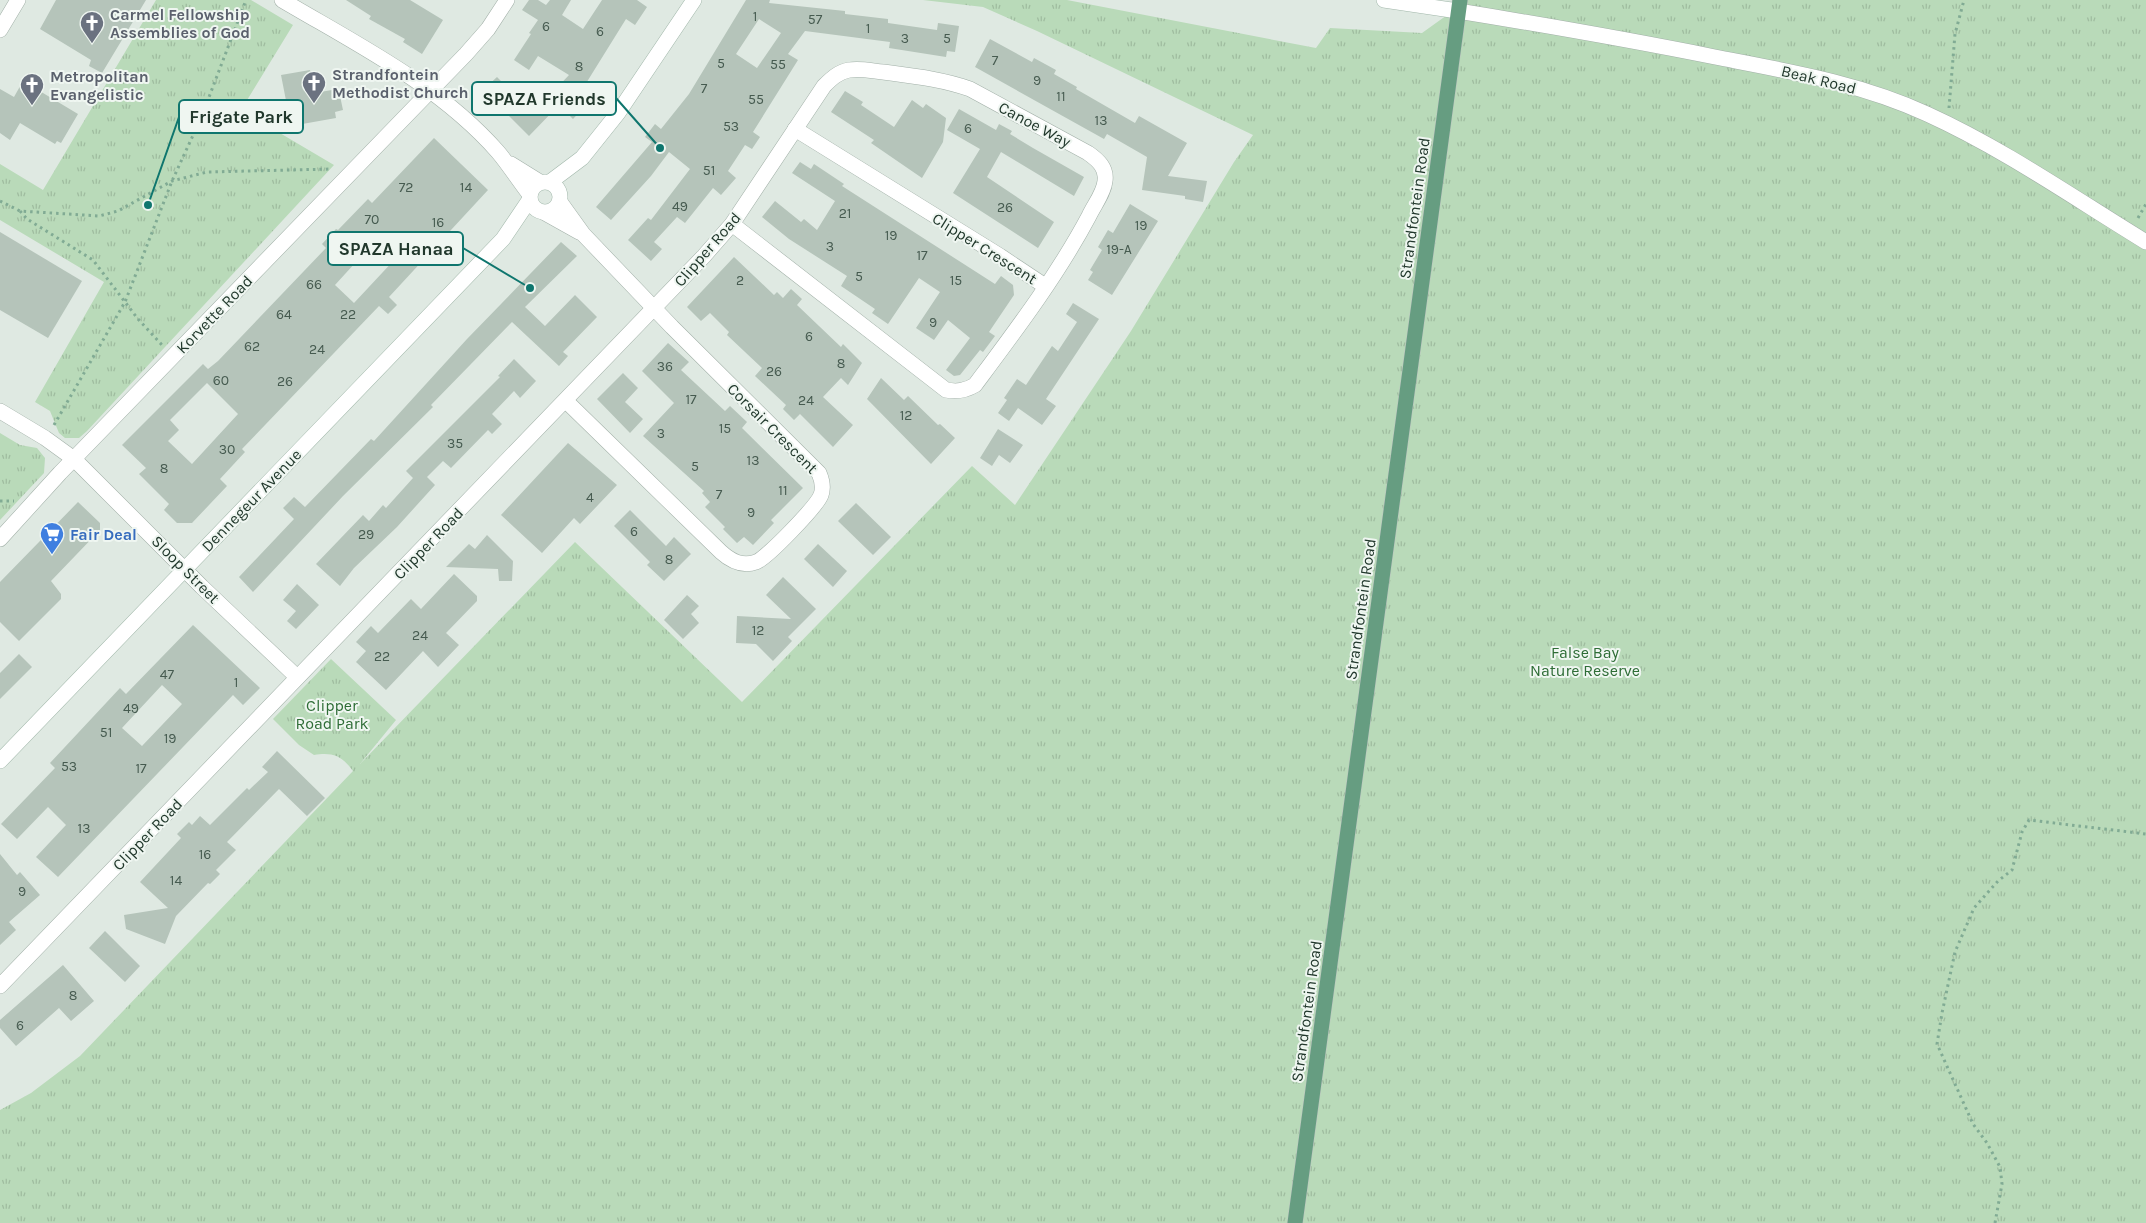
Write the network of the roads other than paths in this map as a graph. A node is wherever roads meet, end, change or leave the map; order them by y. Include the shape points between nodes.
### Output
1 (18, 0) edge
2 (282, 0) edge
3 (507, 0) edge
4 (694, 0) edge
5 (1384, 0) edge
6 (1459, 6) edge
7 (0, 30) edge
8 (831, 79) joint
9 (430, 90) junction
10 (795, 129) junction
11 (503, 159) junction
12 (552, 189) junction
13 (530, 197) junction
14 (544, 213) junction
15 (732, 224) junction
16 (583, 234) junction
17 (504, 240) junction
18 (2146, 242) edge
19 (1045, 286) junction
20 (655, 308) junction
21 (566, 400) junction
22 (0, 411) edge
23 (74, 459) junction
24 (0, 539) edge
25 (184, 569) junction
26 (298, 677) junction
27 (0, 760) edge
28 (0, 986) edge
29 (1295, 1223) edge

1 - 7 street
2 - 9 street
3 - 9 street, Korvette Road via 488,29
4 - 12 street via 618,113
5 - 6 street, Beak Road
6 - 18 street, Beak Road via 1806,74 1876,94 1927,114 1986,144
6 - 29 main road, Strandfontein Road
8 - 10 street, Clipper Road
8 - 19 street, Canoe Way via 840,73 858,69 954,83 1096,159 1105,174 1104,188 1070,252
9 - 11 street
9 - 23 street, Korvette Road
10 - 15 street, Clipper Road
10 - 19 street, Clipper Crescent
11 - 12 street
11 - 13 street
12 - 13 street via 533,187
12 - 14 street via 556,208
12 - 16 street
13 - 14 street via 532,206
13 - 17 street, Dennegeur Avenue
14 - 16 street
14 - 17 street, Dennegeur Avenue
15 - 19 street, Clipper Crescent via 946,390 957,392 975,385
15 - 20 street, Clipper Road
16 - 20 street, Corsair Crescent
17 - 25 street, Dennegeur Avenue
20 - 21 street, Clipper Road
20 - 21 street, Corsair Crescent via 819,473 823,489 814,506 763,559 749,564 729,559
21 - 26 street, Clipper Road
22 - 23 street, Sloop Street
23 - 24 street, Korvette Road
23 - 25 street, Sloop Street
25 - 26 street, Sloop Street
25 - 27 street, Dennegeur Avenue
26 - 28 street, Clipper Road

